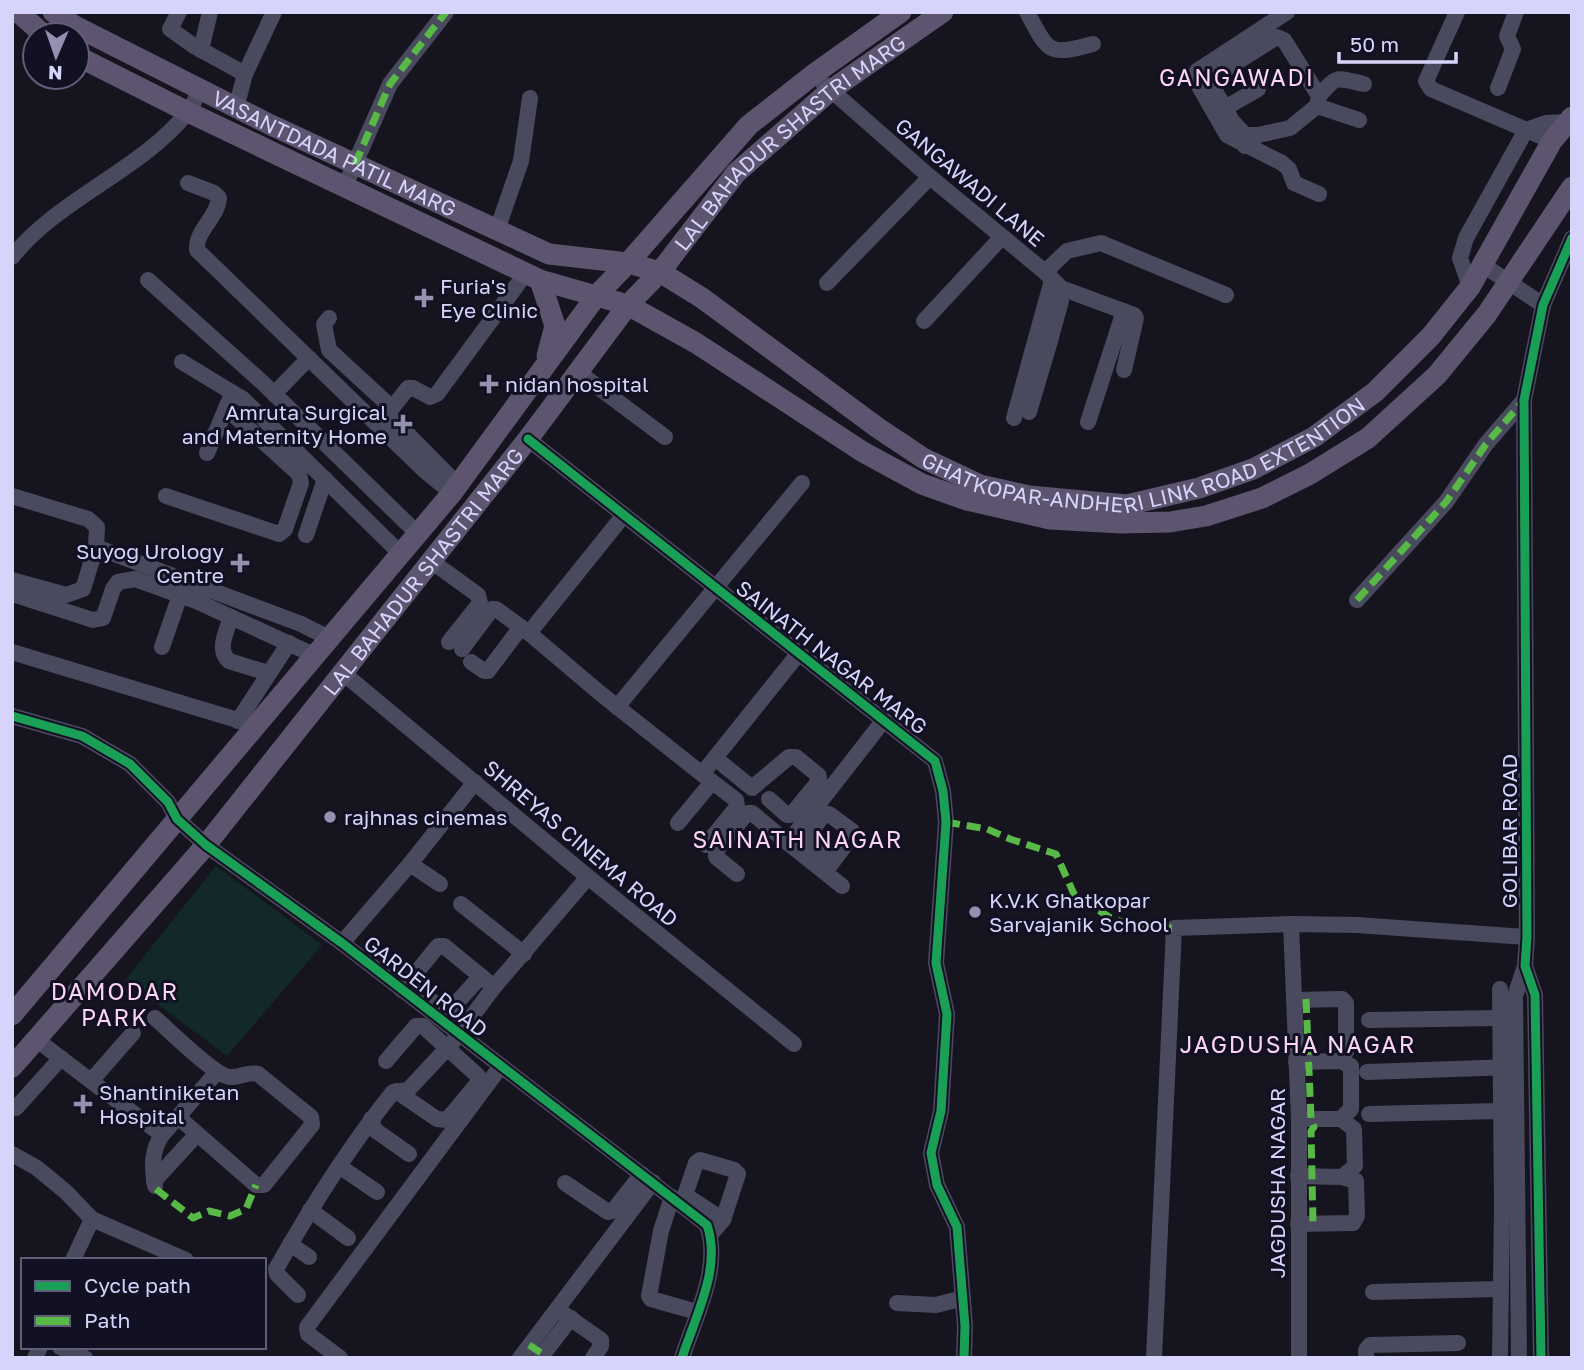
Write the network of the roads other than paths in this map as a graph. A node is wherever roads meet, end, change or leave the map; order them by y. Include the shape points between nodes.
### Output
1 (52, 12) edge
2 (179, 12) edge
3 (210, 12) edge
4 (274, 12) edge
5 (446, 12) edge
6 (901, 12) edge
7 (943, 12) edge
8 (1027, 12) edge
9 (1457, 12) edge
10 (1516, 12) edge
11 (1282, 14) edge
12 (1093, 44) dead end
13 (201, 50) junction
14 (91, 63) edge
15 (245, 74) junction
16 (814, 74) junction
17 (1196, 75) junction
18 (1212, 81) junction
19 (1364, 84) dead end
20 (1498, 88) dead end
21 (200, 89) junction
22 (1258, 89) dead end
23 (831, 90) junction
24 (530, 98) dead end
25 (1318, 101) junction
26 (236, 108) junction
27 (1225, 108) junction
28 (188, 113) junction
29 (1569, 119) edge
30 (1359, 120) dead end
31 (271, 125) junction
32 (1526, 131) junction
33 (1252, 141) junction
34 (1552, 141) junction
35 (260, 145) junction
36 (355, 164) junction
37 (930, 177) junction
38 (188, 183) dead end
39 (345, 186) junction
40 (1572, 187) edge
41 (1319, 194) dead end
42 (432, 200) junction
43 (420, 221) junction
44 (503, 233) junction
45 (1001, 238) junction
46 (1572, 238) edge
47 (12, 257) edge
48 (497, 259) junction
49 (628, 263) junction
50 (1483, 265) junction
51 (660, 272) junction
52 (533, 276) junction
53 (1048, 276) junction
54 (148, 280) dead end
55 (1510, 282) junction
56 (827, 283) dead end
57 (1471, 287) junction
58 (597, 295) junction
59 (1226, 295) dead end
60 (1061, 301) dead end
61 (628, 305) junction
62 (1543, 305) junction
63 (1124, 311) junction
64 (329, 318) dead end
65 (925, 321) dead end
66 (1043, 340) junction
67 (309, 358) junction
68 (182, 362) dead end
69 (1124, 370) dead end
70 (543, 372) junction
71 (578, 372) junction
72 (274, 394) junction
73 (1524, 400) junction
74 (230, 401) junction
75 (1024, 407) dead end
76 (393, 408) junction
77 (1088, 422) dead end
78 (878, 428) junction
79 (665, 437) dead end
80 (528, 439) junction
81 (863, 452) junction
82 (207, 453) dead end
83 (324, 479) junction
84 (802, 483) dead end
85 (455, 489) junction
86 (12, 496) edge
87 (166, 496) dead end
88 (624, 515) junction
89 (418, 534) junction
90 (306, 536) dead end
91 (96, 547) junction
92 (402, 555) junction
93 (430, 561) junction
94 (12, 580) edge
95 (716, 587) junction
96 (12, 594) edge
97 (180, 595) junction
98 (1357, 600) dead end
99 (231, 617) junction
100 (525, 630) junction
101 (331, 639) junction
102 (289, 643) junction
103 (162, 647) dead end
104 (461, 651) junction
105 (12, 652) edge
106 (799, 653) junction
107 (316, 656) junction
108 (268, 673) junction
109 (342, 673) junction
110 (617, 707) junction
111 (12, 716) edge
112 (884, 720) junction
113 (246, 723) junction
114 (715, 758) junction
115 (707, 778) junction
116 (475, 782) junction
117 (769, 799) dead end
118 (177, 819) junction
119 (678, 823) dead end
120 (788, 843) junction
121 (206, 845) junction
122 (706, 845) dead end
123 (410, 864) junction
124 (737, 874) dead end
125 (587, 877) junction
126 (440, 884) dead end
127 (842, 886) dead end
128 (461, 904) dead end
129 (1292, 924) junction
130 (1527, 937) junction
131 (342, 943) junction
132 (524, 954) junction
133 (1525, 966) junction
134 (481, 976) junction
135 (405, 986) junction
136 (494, 987) junction
137 (1500, 989) dead end
138 (1294, 1000) junction
139 (15, 1004) edge
140 (155, 1018) dead end
141 (1500, 1018) junction
142 (1369, 1020) dead end
143 (133, 1032) dead end
144 (459, 1033) junction
145 (37, 1040) junction
146 (794, 1044) dead end
147 (448, 1047) junction
148 (61, 1058) junction
149 (386, 1061) dead end
150 (1340, 1061) junction
151 (1296, 1062) junction
152 (501, 1066) junction
153 (12, 1067) edge
154 (1508, 1067) junction
155 (1535, 1067) junction
156 (217, 1072) junction
157 (1367, 1072) dead end
158 (91, 1081) junction
159 (396, 1091) junction
160 (16, 1108) dead end
161 (1502, 1111) junction
162 (1369, 1114) dead end
163 (178, 1117) junction
164 (371, 1119) junction
165 (1299, 1119) junction
166 (1341, 1119) junction
167 (197, 1134) junction
168 (162, 1135) junction
169 (12, 1154) edge
170 (409, 1154) dead end
171 (339, 1166) junction
172 (1298, 1176) junction
173 (1342, 1177) junction
174 (648, 1178) junction
175 (565, 1182) dead end
176 (377, 1192) dead end
177 (680, 1199) junction
178 (310, 1210) junction
179 (724, 1217) junction
180 (92, 1219) junction
181 (1298, 1224) junction
182 (710, 1235) junction
183 (348, 1238) dead end
184 (290, 1244) junction
185 (310, 1257) dead end
186 (74, 1258) edge
187 (181, 1258) edge
188 (1501, 1289) junction
189 (1373, 1292) dead end
190 (298, 1295) dead end
191 (963, 1298) junction
192 (897, 1303) dead end
193 (697, 1312) junction
194 (564, 1314) junction
195 (1458, 1343) dead end
196 (65, 1349) edge
197 (85, 1358) edge
198 (341, 1358) edge
199 (520, 1358) edge
200 (540, 1358) edge
201 (593, 1358) edge
202 (682, 1358) edge
203 (964, 1358) edge
204 (1154, 1358) edge
205 (1299, 1358) edge
206 (1366, 1358) edge
207 (1500, 1358) edge
208 (1519, 1358) edge
209 (1541, 1358) edge

1 - 21 main road, VASANTDADA PATIL MARG
2 - 13 street via 170,29
3 - 13 street
4 - 15 street
5 - 36 street via 390,84
6 - 16 main road, LAL BAHADUR SHASTRI MARG
7 - 23 main road, LAL BAHADUR SHASTRI MARG
8 - 12 street via 1052,50 1064,52
9 - 32 street via 1426,81 1431,89
10 - 20 street via 1507,36 1513,49
11 - 17 street
13 - 15 street
14 - 28 main road, VASANTDADA PATIL MARG
15 - 26 street
16 - 23 street, GANGAWADI LANE
16 - 49 main road, LAL BAHADUR SHASTRI MARG via 749,125
17 - 18 street
17 - 33 street via 1227,135
18 - 25 street via 1277,37 1284,40
18 - 27 street
19 - 25 street via 1337,78
21 - 26 main road, VASANTDADA PATIL MARG
21 - 28 street
22 - 27 street
23 - 37 street, GANGAWADI LANE
23 - 51 main road, LAL BAHADUR SHASTRI MARG via 736,173
24 - 44 street via 521,161
25 - 30 street
25 - 33 street via 1290,128
26 - 31 main road, VASANTDADA PATIL MARG
27 - 33 street
28 - 35 main road, VASANTDADA PATIL MARG
28 - 47 street via 144,154 25,241
29 - 32 street
29 - 34 main road, GHATKOPAR-ANDHERI LINK ROAD EXTENTION
31 - 35 main road
31 - 36 main road, VASANTDADA PATIL MARG
32 - 34 street
32 - 57 street via 1466,238 1460,258
33 - 41 street via 1289,169 1294,183
34 - 50 main road, GHATKOPAR-ANDHERI LINK ROAD EXTENTION
35 - 39 main road, VASANTDADA PATIL MARG
36 - 39 street
36 - 42 main road, VASANTDADA PATIL MARG
37 - 45 street, GANGAWADI LANE
37 - 56 street
38 - 67 street via 219,198 219,206 196,242 197,250
39 - 43 main road, VASANTDADA PATIL MARG
40 - 55 main road, GHATKOPAR-ANDHERI LINK ROAD EXTENTION
42 - 43 main road
42 - 44 main road, VASANTDADA PATIL MARG
43 - 48 main road, VASANTDADA PATIL MARG
44 - 48 main road
44 - 49 main road, VASANTDADA PATIL MARG via 550,254
45 - 53 street, GANGAWADI LANE
45 - 65 street
46 - 62 street, GOLIBAR ROAD
48 - 52 main road, VASANTDADA PATIL MARG
49 - 51 main road, GHATKOPAR-ANDHERI LINK ROAD EXTENTION
49 - 58 main road, LAL BAHADUR SHASTRI MARG
50 - 55 street
50 - 57 main road, GHATKOPAR-ANDHERI LINK ROAD EXTENTION
51 - 61 main road, LAL BAHADUR SHASTRI MARG
51 - 78 main road, GHATKOPAR-ANDHERI LINK ROAD EXTENTION
52 - 58 main road, VASANTDADA PATIL MARG
52 - 70 main road via 555,326
52 - 76 street via 437,394 430,397 408,388
53 - 59 street, GANGAWADI LANE via 1067,251 1101,243
53 - 63 street via 1061,288
53 - 66 street
54 - 72 street
55 - 62 street
55 - 81 main road, GHATKOPAR-ANDHERI LINK ROAD EXTENTION via 1437,375 1368,438 1262,498 1206,516 1133,523 1050,519 967,500 922,484
57 - 78 main road, GHATKOPAR-ANDHERI LINK ROAD EXTENTION via 1431,336 1375,392 1314,437 1254,469 1153,499 1127,505 1082,502 980,485 923,458
58 - 61 main road, VASANTDADA PATIL MARG
58 - 70 main road, LAL BAHADUR SHASTRI MARG
60 - 66 street
61 - 71 main road, LAL BAHADUR SHASTRI MARG
61 - 81 main road, GHATKOPAR-ANDHERI LINK ROAD EXTENTION via 696,343
62 - 73 street, GOLIBAR ROAD
63 - 69 street via 1136,318
63 - 77 street
64 - 76 street via 324,324 329,350
66 - 75 street
67 - 72 street
67 - 85 street via 424,470
68 - 74 street
70 - 85 main road, LAL BAHADUR SHASTRI MARG
71 - 79 street
71 - 80 main road, LAL BAHADUR SHASTRI MARG
72 - 89 street
73 - 98 street via 1446,502
73 - 130 street, GOLIBAR ROAD
74 - 82 street
74 - 83 street via 243,399
74 - 87 street via 299,474 301,483 285,529 279,534
76 - 85 street via 391,417
78 - 81 main road
80 - 88 street, SAINATH NAGAR MARG
80 - 93 main road, LAL BAHADUR SHASTRI MARG
83 - 90 street
83 - 92 street
84 - 95 street
85 - 89 main road, LAL BAHADUR SHASTRI MARG
86 - 91 street via 88,519 97,527
88 - 95 street, SAINATH NAGAR MARG
88 - 100 street
89 - 92 main road, LAL BAHADUR SHASTRI MARG
91 - 94 street via 83,589 66,595
91 - 101 street
92 - 101 main road, LAL BAHADUR SHASTRI MARG
93 - 104 street via 478,596 480,603
93 - 109 main road, LAL BAHADUR SHASTRI MARG
95 - 106 street, SAINATH NAGAR MARG
95 - 110 street
96 - 97 street via 93,620 103,618 118,582 135,579
97 - 99 street
97 - 103 street
99 - 102 street
99 - 108 street via 221,648 224,656
100 - 104 street via 488,671
100 - 104 street via 492,609
100 - 110 street
101 - 107 main road, LAL BAHADUR SHASTRI MARG
102 - 107 street
102 - 108 street
105 - 113 street
106 - 112 street, SAINATH NAGAR MARG
106 - 114 street
107 - 113 main road, LAL BAHADUR SHASTRI MARG
108 - 113 street
109 - 116 street, SHREYAS CINEMA ROAD
109 - 121 main road, LAL BAHADUR SHASTRI MARG
110 - 115 street
111 - 118 street, GARDEN ROAD via 82,736 130,764 168,802
112 - 120 street
112 - 191 street, SAINATH NAGAR MARG via 935,761 943,791 946,822 936,963 947,1014 941,1111 931,1153 937,1185 957,1227
113 - 118 main road, LAL BAHADUR SHASTRI MARG
114 - 115 street
114 - 117 street via 752,788 789,757 796,757 819,776 791,815
115 - 119 street
115 - 122 street via 736,800 737,807
116 - 123 street
116 - 125 street, SHREYAS CINEMA ROAD
118 - 121 street, GARDEN ROAD
118 - 139 main road, LAL BAHADUR SHASTRI MARG
120 - 124 street via 747,813 716,851 716,857
120 - 127 street via 828,867
121 - 131 street, GARDEN ROAD
121 - 145 main road, LAL BAHADUR SHASTRI MARG
123 - 126 street
123 - 131 street
125 - 132 street
125 - 146 street, SHREYAS CINEMA ROAD
128 - 132 street
129 - 130 street
129 - 138 street, JAGDUSHA NAGAR
129 - 204 street via 1174,928
130 - 133 street, GOLIBAR ROAD
131 - 135 street, GARDEN ROAD
132 - 136 street
133 - 154 street via 1515,996
133 - 155 street, GOLIBAR ROAD via 1535,995
134 - 135 street via 445,1011
134 - 135 street via 438,946
134 - 136 street
135 - 144 street, GARDEN ROAD
136 - 144 street
137 - 141 street
138 - 150 street via 1342,999 1346,1003 1346,1052
138 - 151 street, JAGDUSHA NAGAR
140 - 156 street
141 - 142 street
141 - 154 street
143 - 158 street
144 - 147 street
144 - 152 street, GARDEN ROAD
145 - 148 street
145 - 153 main road, LAL BAHADUR SHASTRI MARG
147 - 149 street via 423,1026 416,1026
147 - 159 street via 408,1090
147 - 159 street via 478,1076 478,1083 447,1121
148 - 158 street
148 - 160 street
150 - 151 street
150 - 166 street via 1351,1066 1351,1109
151 - 165 street, JAGDUSHA NAGAR
152 - 174 street, GARDEN ROAD
152 - 198 street via 307,1327 308,1334
154 - 155 street
154 - 157 street
154 - 161 street
154 - 208 street
155 - 209 street, GOLIBAR ROAD
156 - 163 street
156 - 167 street via 231,1077 258,1074 312,1117 312,1125 264,1185 256,1185
158 - 168 street
159 - 164 street
161 - 162 street
161 - 188 street
163 - 167 street
163 - 168 street
164 - 170 street via 375,1130
164 - 171 street
165 - 166 street
165 - 172 street, JAGDUSHA NAGAR
166 - 173 street via 1354,1129 1355,1166
167 - 168 street via 155,1185 155,1145
169 - 180 street via 37,1168
171 - 176 street
171 - 178 street
172 - 173 street
172 - 181 street, JAGDUSHA NAGAR
173 - 181 street via 1356,1181 1353,1223
174 - 175 street via 608,1212
174 - 177 street, GARDEN ROAD
174 - 194 street
177 - 179 street
177 - 179 street via 700,1160 734,1170 738,1174
177 - 182 street via 707,1224
177 - 193 street via 662,1231 649,1296
178 - 183 street
178 - 184 street
179 - 182 street
180 - 186 street
180 - 187 street
181 - 205 street, JAGDUSHA NAGAR
182 - 193 street via 709,1276
184 - 185 street
184 - 190 street via 276,1269
188 - 189 street
188 - 207 street
191 - 192 street via 936,1305
191 - 203 street, SAINATH NAGAR MARG
193 - 202 street
194 - 199 street
194 - 200 street
194 - 201 street via 601,1340
195 - 206 street via 1370,1345
196 - 197 street

